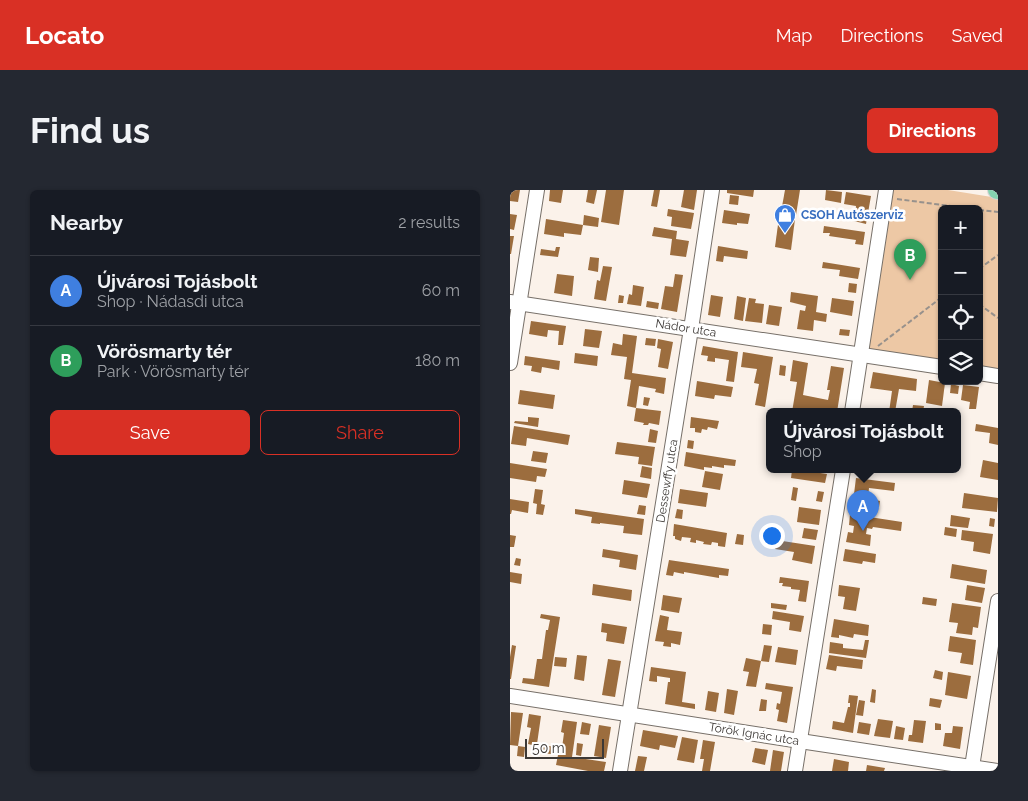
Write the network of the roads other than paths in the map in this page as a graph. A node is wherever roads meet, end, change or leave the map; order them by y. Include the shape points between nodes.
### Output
1 (536, 190) edge
2 (712, 190) edge
3 (886, 193) edge
4 (515, 302) edge
5 (692, 329) junction
6 (861, 354) junction
7 (510, 363) edge
8 (938, 366) edge
9 (983, 374) edge
10 (998, 376) edge
11 (853, 408) edge
12 (843, 473) edge
13 (998, 601) edge
14 (510, 696) edge
15 (629, 714) junction
16 (800, 741) junction
17 (972, 769) edge
18 (620, 771) edge
19 (795, 771) edge
20 (998, 771) edge

1 - 4 street
2 - 5 street, Dessewffy utca
3 - 6 street
4 - 5 street, Nádor utca
4 - 7 street
5 - 6 street, Nádor utca
5 - 15 street, Dessewffy utca
6 - 8 street, Nádor utca
6 - 11 street
9 - 10 street
12 - 16 street
13 - 17 street
14 - 15 street, Török Ignác utca
15 - 16 street, Török Ignác utca
15 - 18 street, Dessewffy utca
16 - 17 street, Török Ignác utca
16 - 19 street
17 - 20 street, Török Ignác utca

